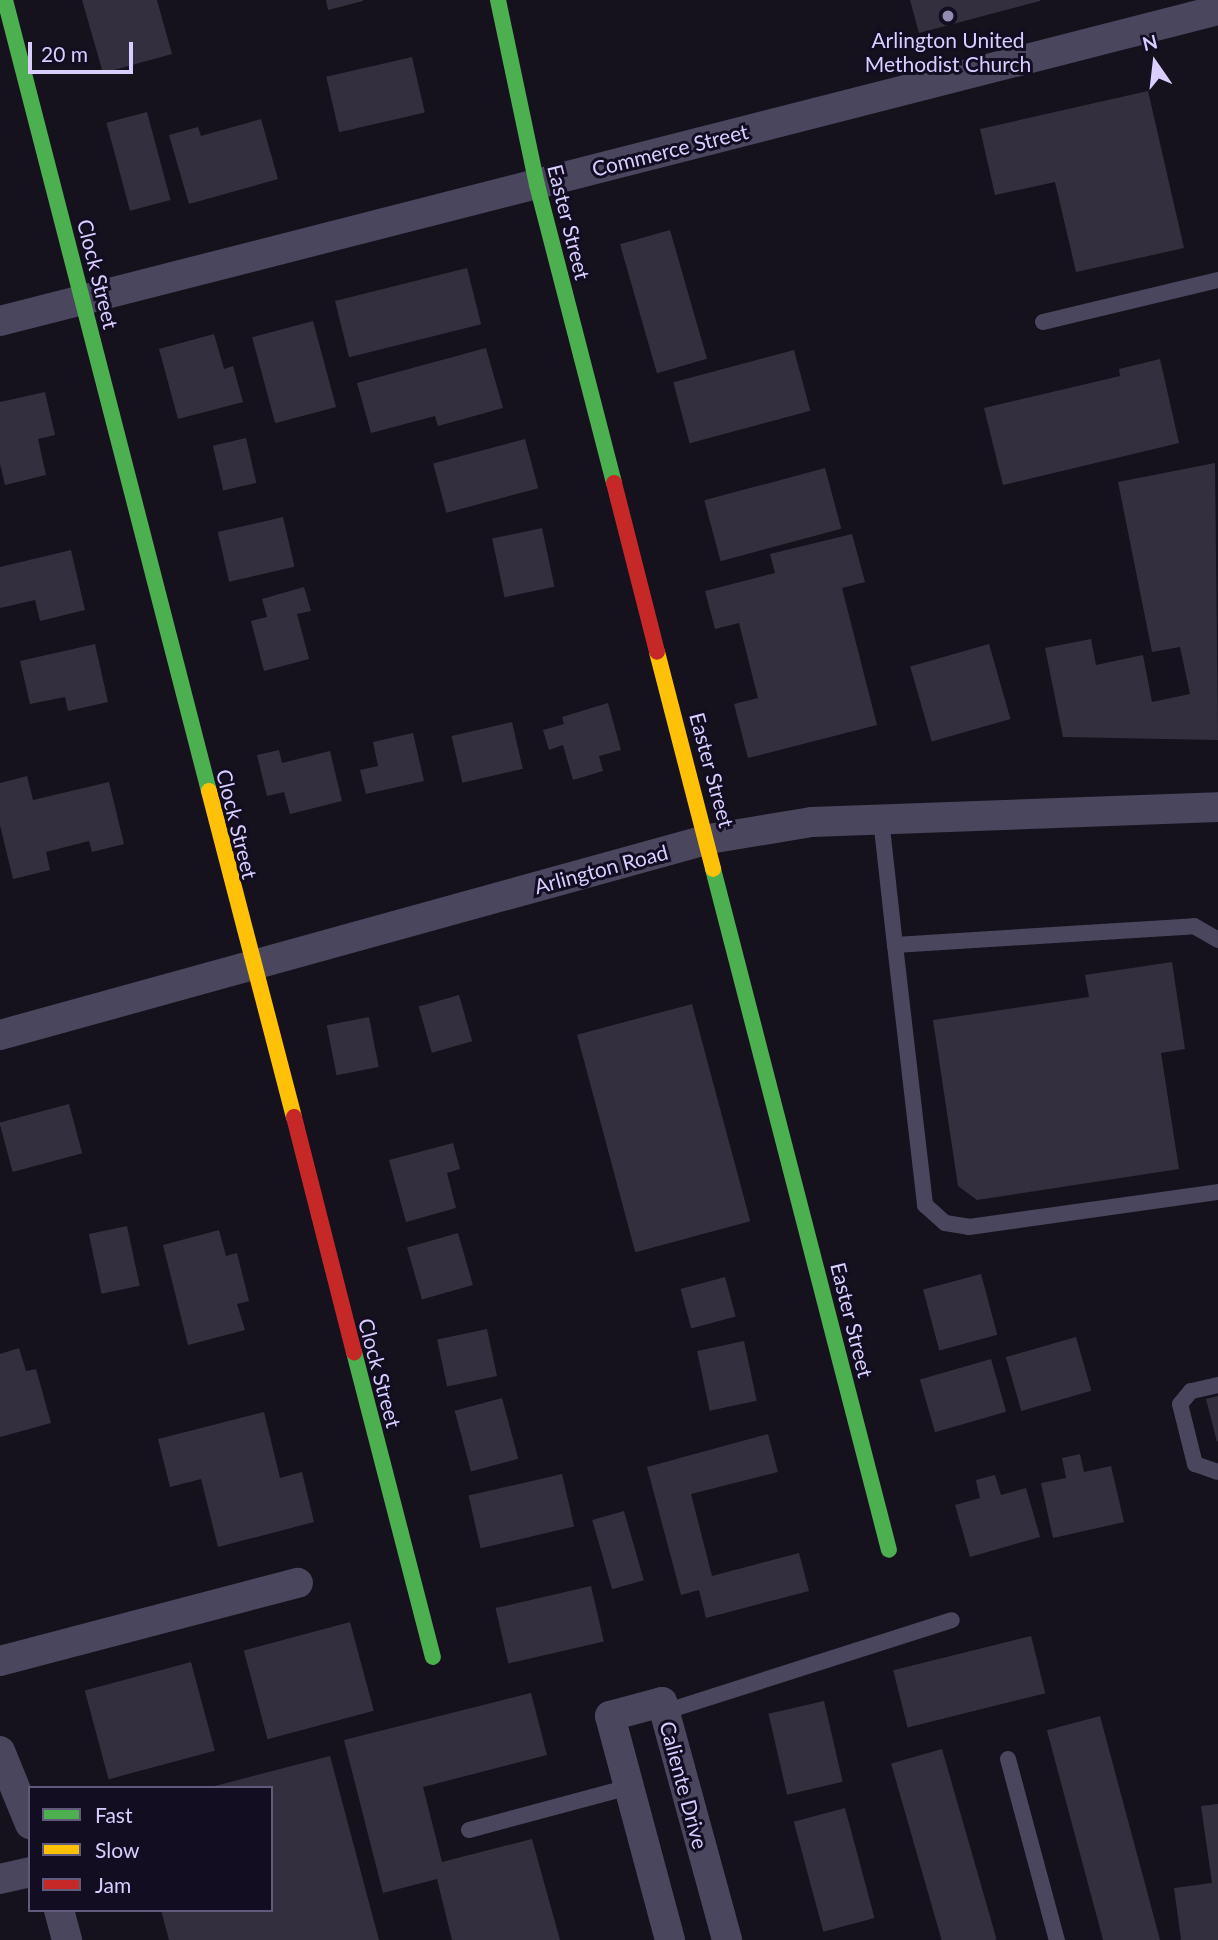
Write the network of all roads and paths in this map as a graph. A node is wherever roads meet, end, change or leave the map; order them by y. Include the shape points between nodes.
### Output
1 (5, 0) edge
2 (498, 0) edge
3 (1218, 10) edge
4 (537, 185) junction
5 (1218, 280) edge
6 (83, 300) junction
7 (0, 321) edge
8 (1043, 322) dead end
9 (1218, 807) edge
10 (881, 819) junction
11 (709, 839) junction
12 (1218, 940) edge
13 (895, 945) junction
14 (251, 964) junction
15 (0, 1035) edge
16 (1218, 1192) edge
17 (1218, 1385) edge
18 (1218, 1472) edge
19 (889, 1550) dead end
20 (298, 1583) dead end
21 (952, 1620) dead end
22 (433, 1657) dead end
23 (0, 1661) edge
24 (664, 1712) junction
25 (0, 1751) edge
26 (1008, 1759) dead end
27 (626, 1788) junction
28 (28, 1819) edge
29 (469, 1830) dead end
30 (28, 1872) edge
31 (0, 1879) edge
32 (60, 1912) edge
33 (67, 1940) edge
34 (670, 1940) edge
35 (727, 1940) edge
36 (1057, 1940) edge

1 - 6 street, Clock Street
2 - 4 street, Easter Street
3 - 4 street, Commerce Street
4 - 6 street, Commerce Street
4 - 11 street, Easter Street
5 - 8 lane
6 - 7 street, Commerce Street
6 - 14 street, Clock Street
9 - 10 street, Arlington Road
10 - 11 street, Arlington Road via 812,822
10 - 13 lane
11 - 14 street, Arlington Road
11 - 19 street, Easter Street
12 - 13 lane via 1194,926
13 - 16 lane via 925,1205 945,1223 969,1227
14 - 15 street, Arlington Road
14 - 22 street, Clock Street
17 - 18 lane via 1191,1391 1180,1404 1195,1464
20 - 23 street
21 - 24 lane
24 - 27 street, Caliente Drive via 662,1702 610,1716
24 - 35 street, Caliente Drive
25 - 28 street
26 - 36 lane
27 - 29 lane
27 - 34 street, Caliente Drive
30 - 31 street
32 - 33 street

